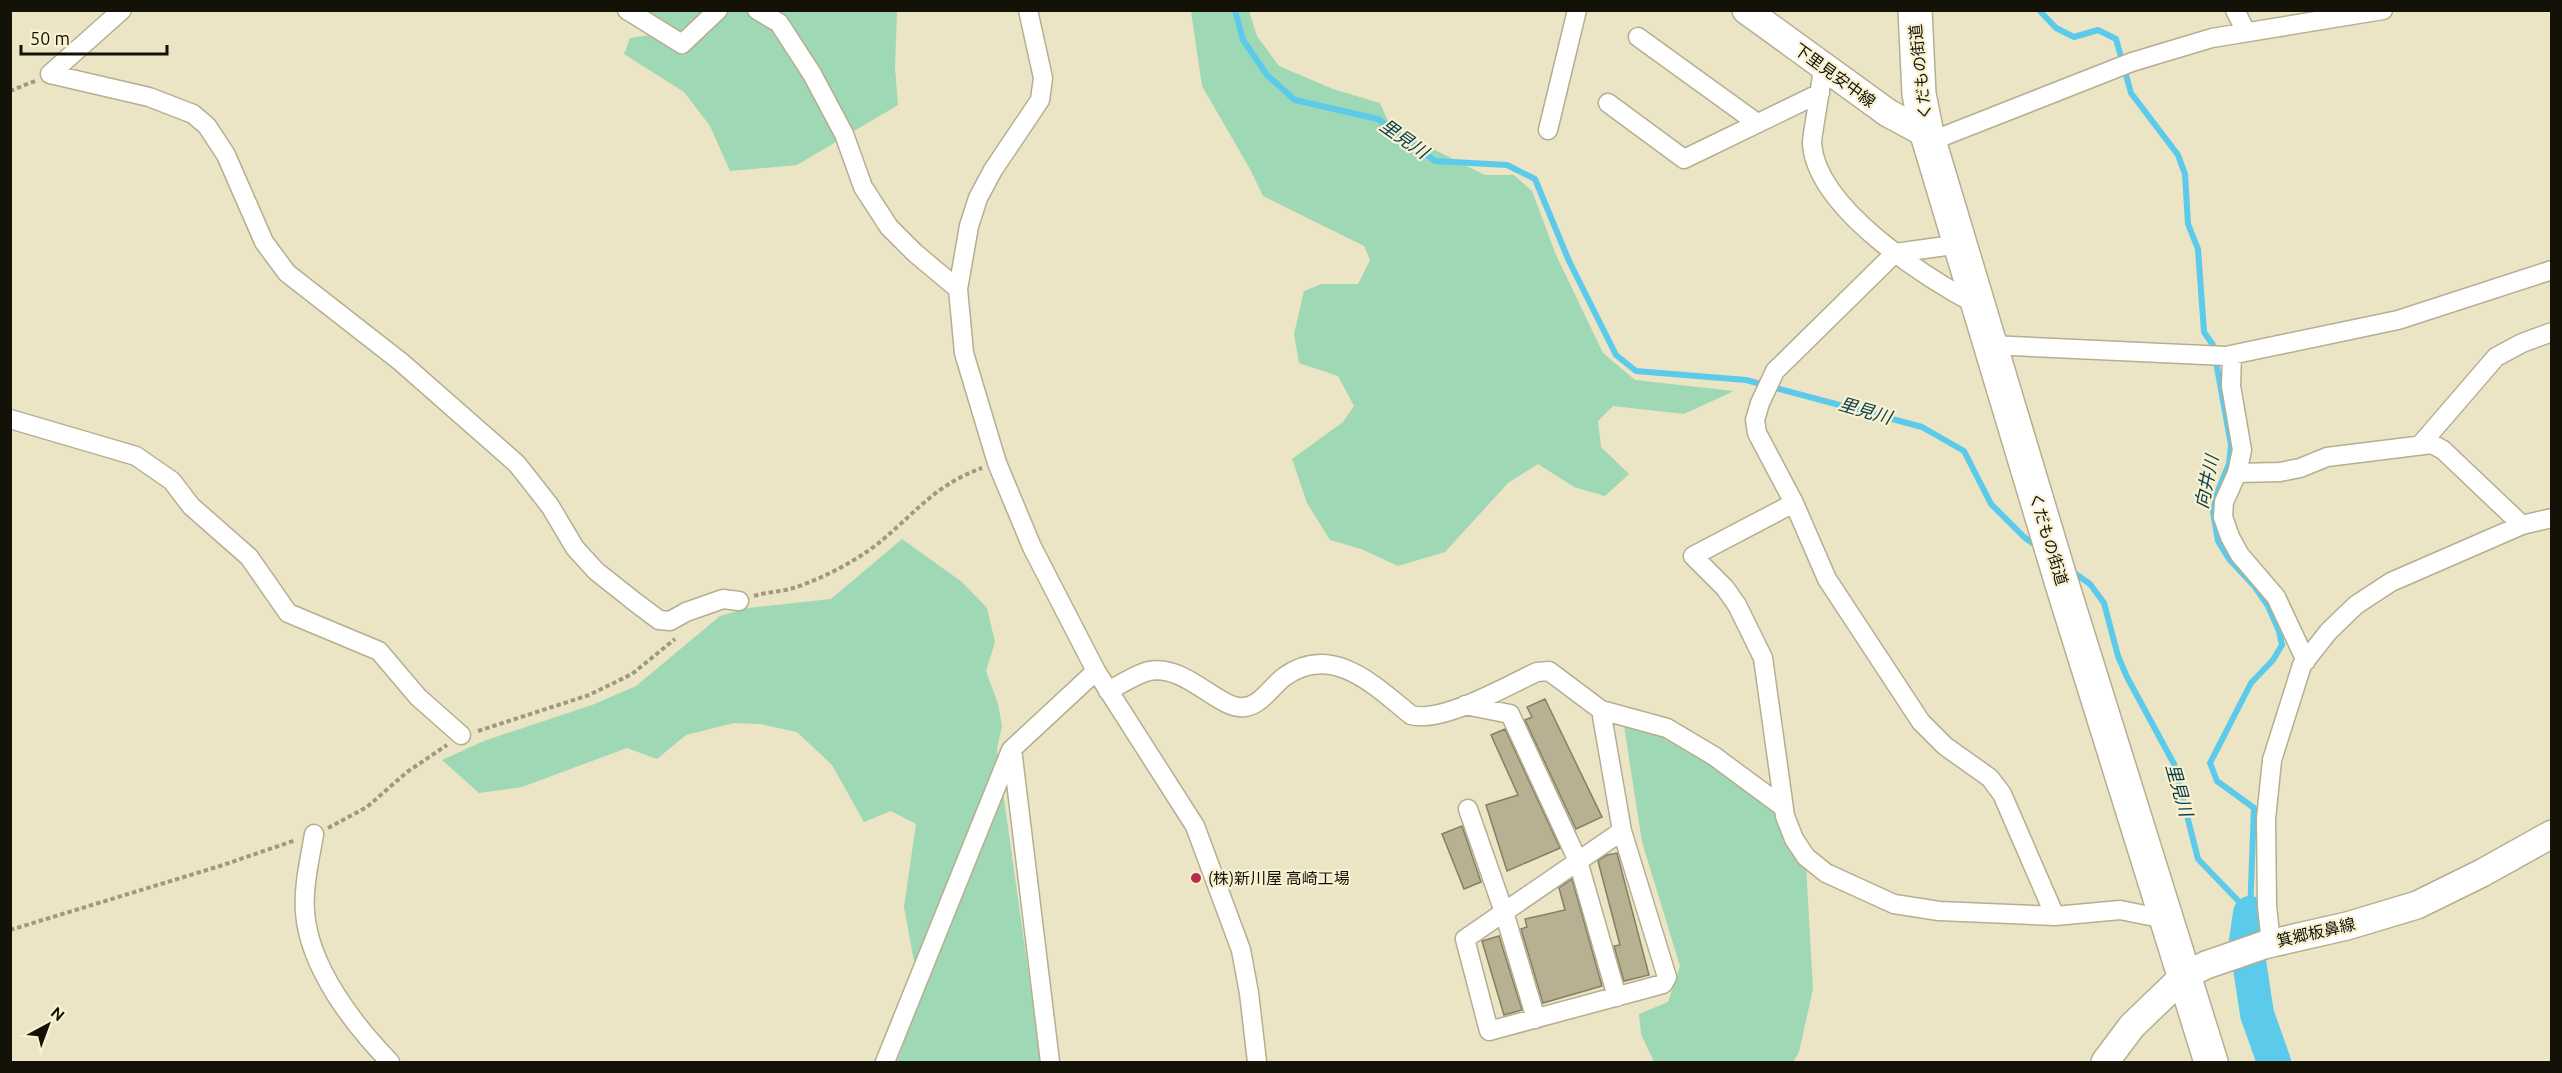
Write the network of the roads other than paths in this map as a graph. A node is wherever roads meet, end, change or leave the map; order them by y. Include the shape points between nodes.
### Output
1 (122, 10) edge
2 (627, 10) edge
3 (718, 10) edge
4 (757, 10) edge
5 (1028, 10) edge
6 (1577, 10) edge
7 (1746, 10) edge
8 (1915, 10) edge
9 (2235, 10) edge
10 (2383, 10) edge
11 (2246, 32) junction
12 (1638, 37) dead end
13 (1821, 80) junction
14 (1608, 104) dead end
15 (1757, 123) junction
16 (1548, 130) dead end
17 (1927, 134) junction
18 (1961, 244) junction
19 (1894, 253) junction
20 (2552, 270) edge
21 (958, 289) junction
22 (1979, 306) junction
23 (2552, 332) edge
24 (1990, 345) junction
25 (2232, 355) junction
26 (10, 419) edge
27 (2421, 444) junction
28 (2237, 472) junction
29 (1794, 503) junction
30 (2552, 518) edge
31 (2522, 525) junction
32 (739, 601) road end
33 (2306, 661) junction
34 (1096, 671) junction
35 (1108, 692) junction
36 (1465, 705) junction
37 (1601, 710) junction
38 (461, 735) road end
39 (1012, 749) junction
40 (1783, 807) junction
41 (1468, 809) dead end
42 (1622, 831) junction
43 (314, 834) road end
44 (2552, 834) edge
45 (1578, 861) junction
46 (1504, 912) junction
47 (2055, 916) junction
48 (2165, 919) junction
49 (2268, 944) junction
50 (2184, 976) junction
51 (1617, 997) junction
52 (1536, 1019) junction
53 (390, 1062) edge
54 (885, 1062) edge
55 (1050, 1062) edge
56 (1257, 1062) edge
57 (2105, 1062) edge
58 (2211, 1062) edge

1 - 32 street via 50,74 149,97 193,114 207,126 226,155 264,242 287,273 401,362 517,464 550,506 575,548 596,571 658,620 670,621 723,599
2 - 3 street via 682,44
4 - 21 street via 779,23 812,74 844,134 863,187 889,227
5 - 21 street via 1043,89 1040,100 978,198
6 - 16 street
7 - 13 main road, 下里見安中線
8 - 17 highway, くだもの街道 via 1919,94
9 - 11 street
10 - 11 street
11 - 17 street via 2132,62 1939,138
12 - 15 street
13 - 15 street
13 - 17 main road, 下里見安中線
13 - 19 street via 1812,144 1824,183
14 - 15 street via 1684,159
17 - 18 highway, くだもの街道
18 - 19 street
18 - 22 highway, くだもの街道
19 - 22 street via 1939,285
19 - 29 street via 1775,371 1760,403 1755,420 1757,433
20 - 25 street via 2398,320
21 - 34 street via 964,353 997,463 1032,547
22 - 24 highway, くだもの街道
23 - 27 street via 2496,357
24 - 25 street
24 - 48 highway, くだもの街道
25 - 28 street via 2231,386 2242,450
26 - 38 street via 136,456 155,467 191,506 249,557 288,613 379,651 418,697
27 - 28 street via 2327,457 2280,472
27 - 31 street via 2443,450
28 - 33 street via 2224,502 2223,517 2230,537 2240,555 2276,597
29 - 40 street via 1693,556 1737,605 1763,658
29 - 47 street via 1827,579 1922,722 1945,746 1990,778 2002,794
30 - 31 street
31 - 33 street via 2391,582 2356,605
33 - 49 street via 2272,760 2266,819
34 - 35 street
34 - 39 street
35 - 36 street via 1149,671 1179,674 1230,705 1244,708 1255,704 1284,676 1321,663 1362,675 1419,718
35 - 56 street via 1195,826 1241,950
36 - 37 street via 1537,672 1549,671
36 - 45 street via 1510,714
37 - 40 street via 1666,728 1714,756
37 - 42 street
39 - 54 street
39 - 55 street
40 - 47 street via 1794,839 1806,857 1826,873 1894,904 1939,911
41 - 46 street
42 - 45 street
42 - 51 street via 1667,977 1663,984
43 - 53 street via 306,884 309,939 356,1027
44 - 49 main road, 箕郷板鼻線 via 2417,905
45 - 46 street
45 - 51 street
46 - 52 street
46 - 52 street via 1465,939 1489,1031
47 - 48 street via 2120,910
48 - 50 highway, くだもの街道
49 - 50 main road, 箕郷板鼻線
50 - 57 main road, 箕郷板鼻線 via 2132,1026
50 - 58 highway, くだもの街道
51 - 52 street

